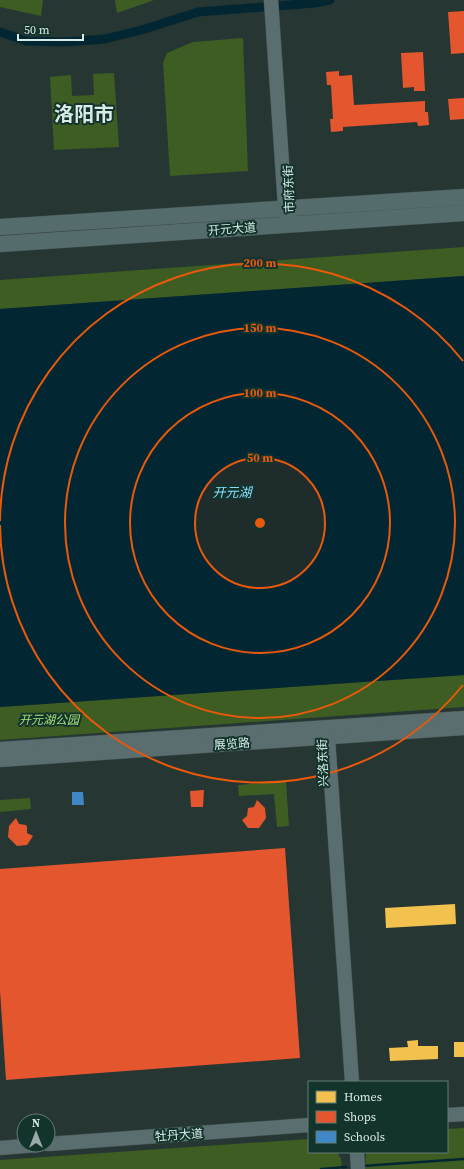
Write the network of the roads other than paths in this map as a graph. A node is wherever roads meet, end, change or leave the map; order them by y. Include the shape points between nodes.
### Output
1 (271, 0) edge
2 (277, 0) edge
3 (276, 26) junction
4 (464, 197) edge
5 (288, 207) junction
6 (464, 213) edge
7 (290, 225) junction
8 (0, 227) edge
9 (0, 244) edge
10 (464, 718) edge
11 (464, 728) edge
12 (324, 735) junction
13 (0, 749) edge
14 (0, 760) edge
15 (344, 1081) edge
16 (352, 1081) edge
17 (464, 1114) edge
18 (448, 1115) edge
19 (308, 1125) edge
20 (56, 1143) edge
21 (16, 1147) edge
22 (0, 1148) edge
23 (349, 1153) edge
24 (357, 1153) edge
25 (350, 1169) edge
26 (358, 1169) edge

1 - 3 street, 市府东街
2 - 3 street, 市府东街
3 - 5 street, 市府东街
4 - 5 main road, 开元大道
5 - 7 street, 市府东街
5 - 8 main road, 开元大道
6 - 7 main road, 开元大道
7 - 9 main road, 开元大道
10 - 12 street, 展览路
11 - 12 street, 展览路
12 - 13 street, 展览路
12 - 14 street, 展览路
12 - 15 street, 兴洛东街
12 - 16 street, 兴洛东街
17 - 18 street
19 - 20 street, 牡丹大道
21 - 22 street
23 - 25 street
24 - 26 street

